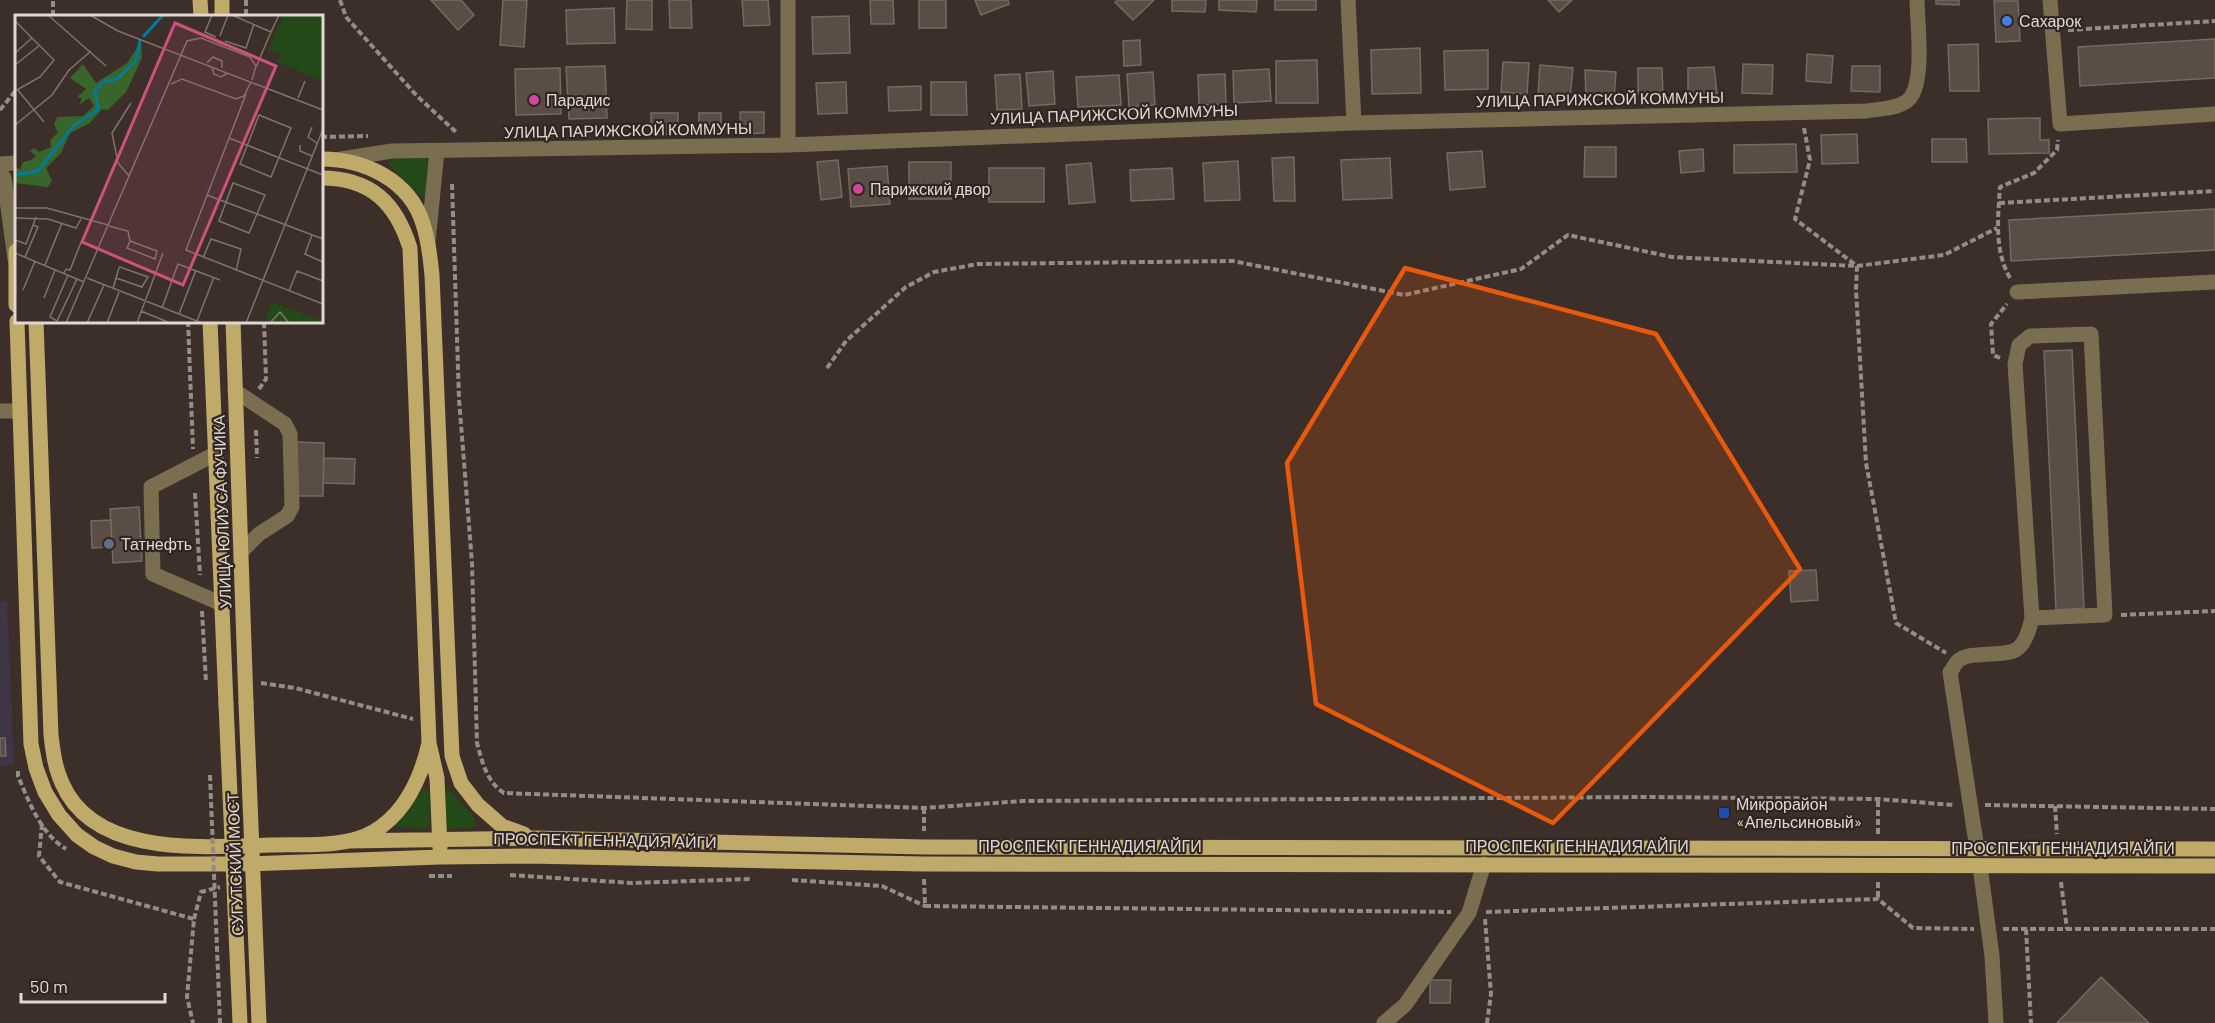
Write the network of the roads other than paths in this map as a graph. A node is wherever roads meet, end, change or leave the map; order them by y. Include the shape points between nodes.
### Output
1 (200, 0) edge
2 (788, 0) edge
3 (1348, 0) edge
4 (1917, 0) edge
5 (2050, 0) edge
6 (201, 15) edge
7 (2215, 114) edge
8 (1354, 123) junction
9 (788, 145) junction
10 (437, 151) junction
11 (322, 159) edge
12 (341, 159) junction
13 (15, 163) edge
14 (0, 164) edge
15 (0, 171) edge
16 (322, 178) edge
17 (428, 242) junction
18 (15, 249) edge
19 (2215, 282) edge
20 (2017, 292) road end
21 (17, 322) edge
22 (36, 322) edge
23 (210, 322) edge
24 (233, 322) edge
25 (235, 391) junction
26 (39, 410) junction
27 (0, 411) edge
28 (20, 411) junction
29 (215, 454) junction
30 (241, 552) junction
31 (222, 604) junction
32 (2032, 618) junction
33 (246, 703) joint
34 (226, 704) joint
35 (429, 742) junction
36 (440, 838) junction
37 (535, 838) junction
38 (348, 841) junction
39 (1977, 849) junction
40 (2215, 849) edge
41 (440, 857) junction
42 (1484, 864) junction
43 (1980, 866) junction
44 (2215, 866) edge
45 (240, 1023) edge
46 (259, 1023) edge
47 (1384, 1023) edge
48 (1996, 1023) edge

1 - 6 main road
2 - 9 street
3 - 8 street
4 - 8 street, УЛИЦА ПАРИЖСКОЙ КОММУНЫ via 1915,92 1894,107 1866,111
5 - 7 street via 2060,124
8 - 9 street, УЛИЦА ПАРИЖСКОЙ КОММУНЫ
9 - 10 street, УЛИЦА ПАРИЖСКОЙ КОММУНЫ
10 - 12 street, УЛИЦА ПАРИЖСКОЙ КОММУНЫ via 392,151
10 - 17 street
11 - 12 main road, УЛИЦА ПАРИЖСКОЙ КОММУНЫ
12 - 17 main road via 369,167 402,189 423,222
13 - 14 street
15 - 18 street
16 - 35 main road via 351,181 382,198 395,212 411,248
17 - 37 main road via 452,756 461,783 478,806 502,826
19 - 20 street
21 - 28 main road, ПРОСПЕКТ ГЕННАДИЯ АЙГИ
22 - 26 main road, ПРОСПЕКТ ГЕННАДИЯ АЙГИ
23 - 29 main road, УЛИЦА ЮЛИУСА ФУЧИКА
24 - 25 main road, УЛИЦА ЮЛИУСА ФУЧИКА
25 - 30 main road, УЛИЦА ЮЛИУСА ФУЧИКА
25 - 30 street via 285,424 290,434 292,507 287,516 258,534
26 - 28 main road
26 - 38 main road, ПРОСПЕКТ ГЕННАДИЯ АЙГИ via 51,735 62,785 86,814 127,839 228,846
27 - 28 street
28 - 41 main road, ПРОСПЕКТ ГЕННАДИЯ АЙГИ via 31,744 45,792 77,835 113,856 158,864
29 - 31 main road, УЛИЦА ЮЛИУСА ФУЧИКА
29 - 31 street via 151,487 153,574
30 - 33 main road, УЛИЦА ЮЛИУСА ФУЧИКА
31 - 34 main road, УЛИЦА ЮЛИУСА ФУЧИКА
32 - 32 street via 2015,364 2019,345 2030,336 2091,334 2105,615
32 - 39 street via 2027,639 2019,648 2007,653 1973,655 1959,660 1950,672
33 - 46 main road, СУГУТСКИЙ МОСТ, bridge
34 - 45 main road, СУГУТСКИЙ МОСТ, bridge
35 - 36 main road via 437,778
35 - 38 main road via 423,767 401,809 371,834
36 - 37 main road, ПРОСПЕКТ ГЕННАДИЯ АЙГИ
36 - 38 main road, ПРОСПЕКТ ГЕННАДИЯ АЙГИ
36 - 41 main road
37 - 39 main road, ПРОСПЕКТ ГЕННАДИЯ АЙГИ via 924,847
39 - 40 main road, ПРОСПЕКТ ГЕННАДИЯ АЙГИ
39 - 43 main road
41 - 42 main road, ПРОСПЕКТ ГЕННАДИЯ АЙГИ via 924,864
42 - 43 main road, ПРОСПЕКТ ГЕННАДИЯ АЙГИ
42 - 47 street via 1469,913 1405,1005
43 - 44 main road, ПРОСПЕКТ ГЕННАДИЯ АЙГИ
43 - 48 street

